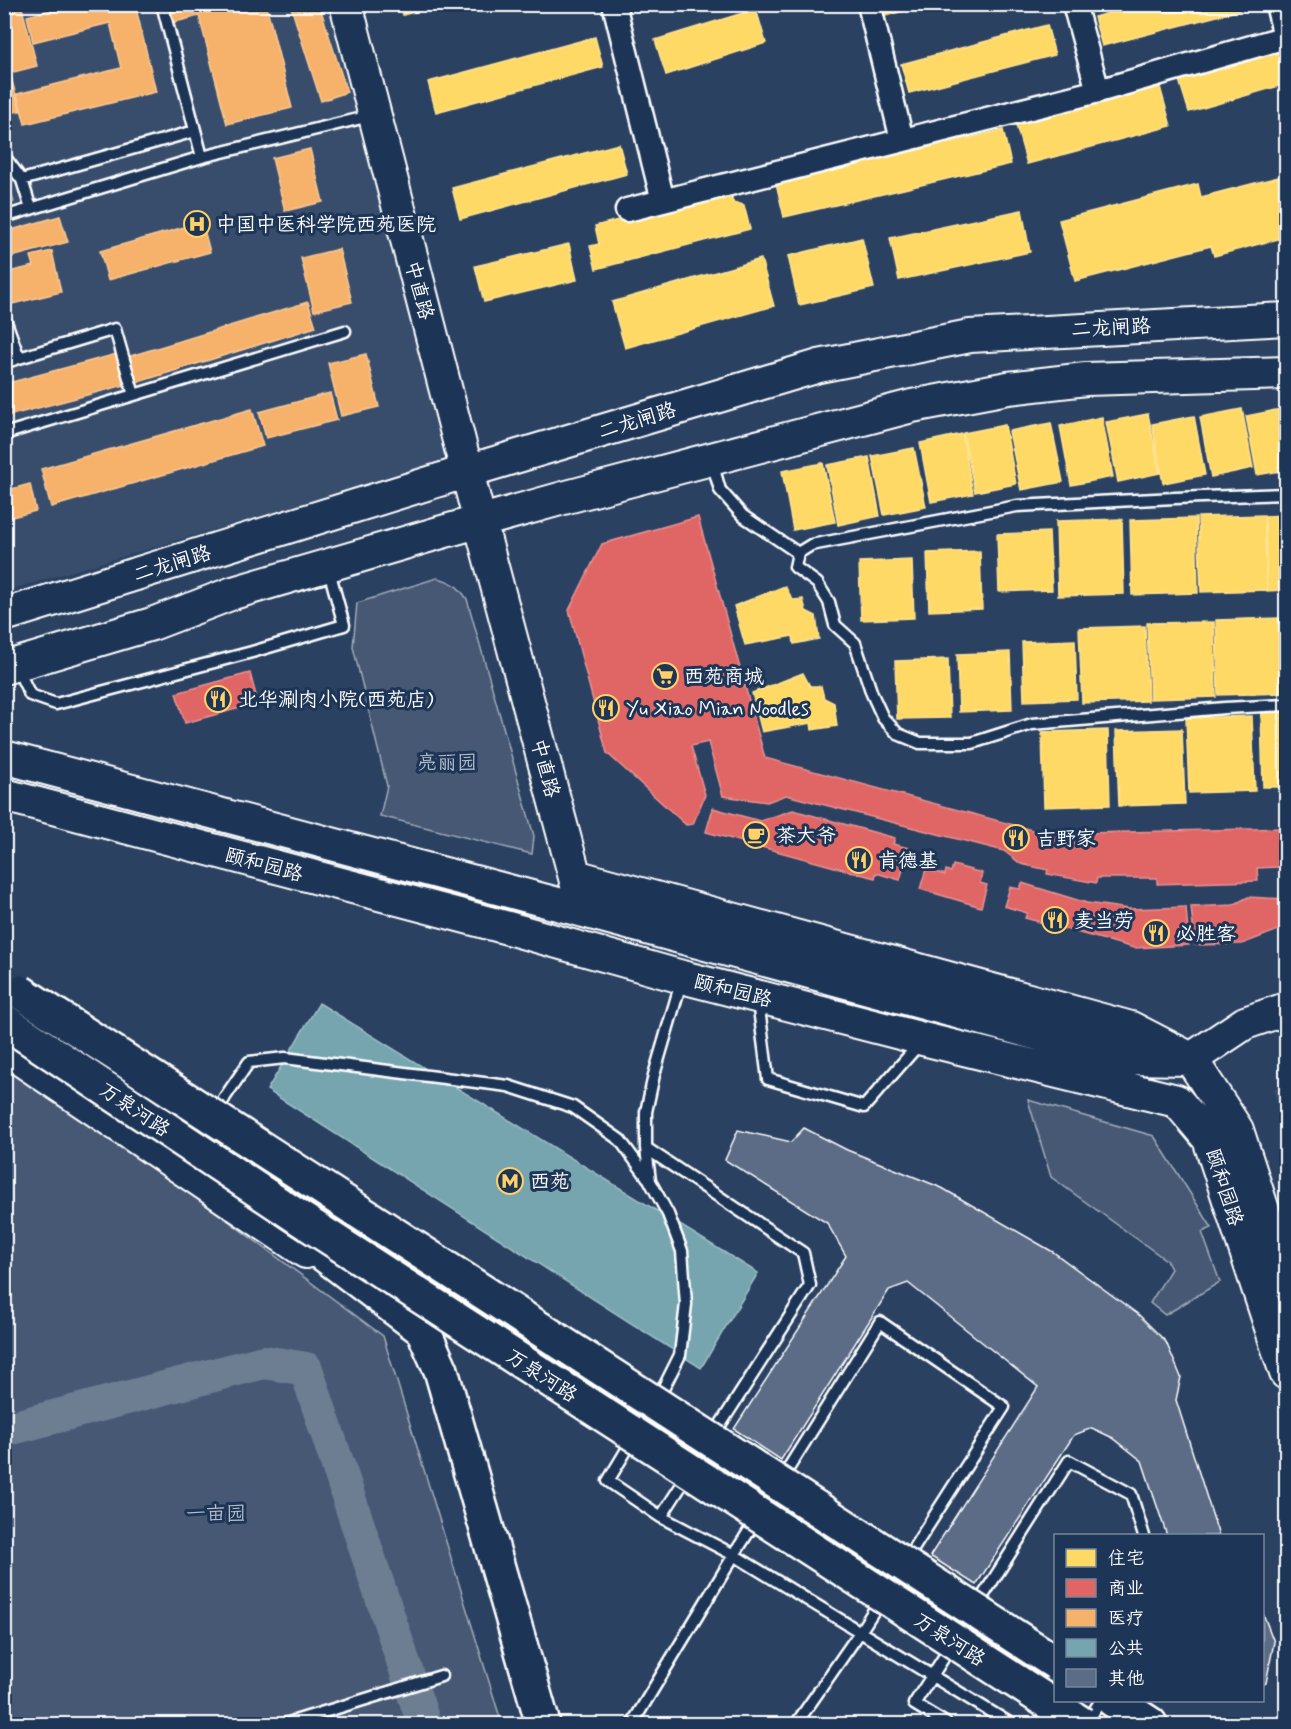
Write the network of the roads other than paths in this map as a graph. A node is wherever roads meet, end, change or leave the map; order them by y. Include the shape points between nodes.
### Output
1 (162, 4) edge
2 (346, 4) edge
3 (614, 4) edge
4 (869, 4) edge
5 (1074, 4) edge
6 (1277, 4) edge
7 (1286, 37) edge
8 (1098, 91) junction
9 (375, 115) junction
10 (195, 130) junction
11 (902, 140) junction
12 (4, 156) edge
13 (202, 157) junction
14 (22, 180) junction
15 (663, 201) junction
16 (31, 209) junction
17 (627, 210) dead end
18 (4, 217) edge
19 (4, 316) edge
20 (1287, 319) edge
21 (345, 331) dead end
22 (19, 358) junction
23 (4, 363) edge
24 (1287, 373) edge
25 (134, 395) junction
26 (4, 434) edge
27 (711, 458) junction
28 (468, 471) junction
29 (1287, 494) edge
30 (480, 522) junction
31 (798, 553) junction
32 (327, 566) junction
33 (4, 615) edge
34 (10, 666) edge
35 (1287, 705) edge
36 (4, 757) edge
37 (4, 795) edge
38 (575, 876) junction
39 (584, 911) junction
40 (682, 977) junction
41 (4, 978) edge
42 (757, 995) junction
43 (1287, 1009) edge
44 (923, 1039) junction
45 (6, 1044) edge
46 (1191, 1059) junction
47 (1177, 1101) junction
48 (646, 1148) junction
49 (185, 1171) junction
50 (650, 1181) junction
51 (301, 1219) junction
52 (306, 1252) dead end
53 (1287, 1281) edge
54 (1287, 1373) edge
55 (661, 1517) junction
56 (1143, 1534) edge
57 (734, 1555) junction
58 (860, 1632) junction
59 (1054, 1663) edge
60 (932, 1675) junction
61 (441, 1676) dead end
62 (1100, 1702) edge
63 (1115, 1702) edge
64 (285, 1725) edge
65 (543, 1725) edge
66 (633, 1725) edge
67 (796, 1725) edge
68 (947, 1725) edge
69 (1011, 1725) edge
70 (1084, 1725) edge
71 (1150, 1725) edge

1 - 10 lane
2 - 9 main road, 中直路
3 - 15 street
4 - 11 street
5 - 8 street
6 - 7 street
7 - 8 street
8 - 11 street
9 - 13 lane
9 - 28 main road, 中直路
10 - 13 lane
10 - 14 lane
11 - 15 street
12 - 14 lane
13 - 16 lane
14 - 16 lane
15 - 17 street
16 - 18 lane
19 - 22 lane
20 - 28 main road, 二龙闸路 via 970,336 819,366
21 - 25 lane
22 - 23 lane
22 - 25 lane via 116,329
24 - 27 main road via 1086,379 1008,388 912,406
25 - 26 lane
27 - 30 main road
27 - 31 lane via 720,490 743,516
28 - 30 main road, 中直路
28 - 33 main road, 二龙闸路
29 - 31 lane via 1017,506 811,544
30 - 32 main road
30 - 38 main road, 中直路
31 - 35 lane via 795,567 817,583 829,602 835,625 855,643 884,718 898,734 920,742 972,743 1032,724
32 - 34 main road
32 - 34 lane via 344,625 56,704 30,695
36 - 39 main road, 颐和园路
37 - 40 main road, 颐和园路
38 - 39 main road, 中直路
38 - 46 main road, 颐和园路 via 1131,1028
39 - 46 main road, 颐和园路 via 1127,1058
40 - 42 main road, 颐和园路
40 - 48 lane via 646,1112
41 - 59 highway, 万泉河路, bridge
42 - 44 main road, 颐和园路
42 - 44 lane via 768,1079 864,1107
43 - 46 main road via 1245,1023
44 - 47 main road, 颐和园路
45 - 49 main road
45 - 51 highway, 万泉河路, bridge
46 - 47 main road
46 - 53 main road, 颐和园路 via 1237,1130
47 - 54 main road, 颐和园路 via 1209,1139
48 - 50 lane
48 - 55 lane via 803,1253 810,1285
49 - 50 lane via 249,1062 285,1058 508,1086 573,1107 620,1140
49 - 52 main road
50 - 55 lane via 682,1251 686,1304 680,1355 608,1481
51 - 65 highway via 318,1250 423,1330 441,1370
51 - 70 highway, 万泉河路, bridge
55 - 57 lane
56 - 60 lane via 1131,1494 1069,1461
57 - 58 lane
57 - 58 lane via 880,1322 1004,1407
57 - 66 lane
58 - 60 lane
58 - 67 lane
60 - 68 lane via 914,1704
60 - 69 lane
61 - 64 lane
62 - 70 lane
63 - 71 highway

